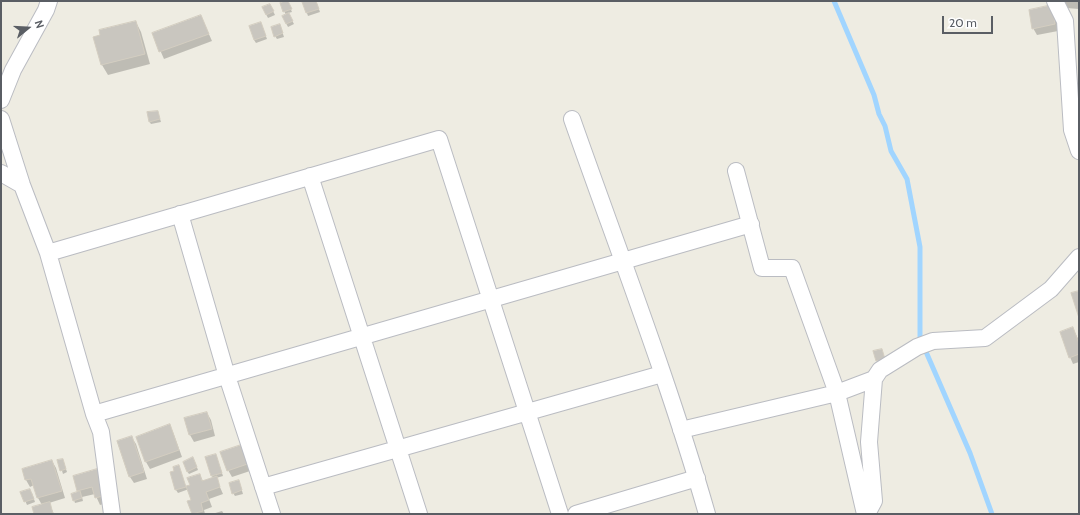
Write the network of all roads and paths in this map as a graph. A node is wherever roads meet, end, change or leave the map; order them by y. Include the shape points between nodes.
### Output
1 (49, 1) edge
2 (1055, 1) edge
3 (1, 100) edge
4 (1, 119) edge
5 (572, 119) dead end
6 (4, 142) edge
7 (1079, 151) edge
8 (736, 171) dead end
9 (1, 173) edge
10 (310, 176) junction
11 (22, 185) junction
12 (180, 214) junction
13 (751, 224) junction
14 (48, 253) junction
15 (1079, 257) edge
16 (622, 262) junction
17 (491, 300) junction
18 (362, 337) junction
19 (662, 374) junction
20 (227, 376) junction
21 (874, 379) junction
22 (837, 393) junction
23 (527, 412) junction
24 (94, 414) junction
25 (681, 430) junction
26 (398, 449) junction
27 (697, 478) junction
28 (263, 487) junction
29 (112, 514) edge
30 (272, 514) edge
31 (419, 514) edge
32 (560, 514) edge
33 (576, 514) edge
34 (707, 514) edge
35 (866, 514) edge

1 - 3 street via 13,70
2 - 7 street via 1064,21 1072,130
4 - 6 street
5 - 16 street
6 - 11 street
8 - 13 street
9 - 11 street
10 - 12 street
10 - 17 street via 439,139
10 - 18 street
11 - 14 street
12 - 14 street
12 - 20 street
13 - 16 street
13 - 22 street via 762,268 792,268
14 - 24 street
15 - 21 street via 1051,289 985,338 933,341 917,347 880,370
16 - 17 street
16 - 19 street
17 - 18 street
17 - 23 street
18 - 20 street
18 - 26 street
19 - 23 street
19 - 25 street
20 - 24 street
20 - 28 street
21 - 22 street
21 - 35 street via 869,442 874,501
22 - 25 street
22 - 35 street
23 - 26 street
23 - 32 street
24 - 29 street via 100,432
25 - 27 street
26 - 28 street
26 - 31 street
27 - 33 street
27 - 34 street
28 - 30 street

